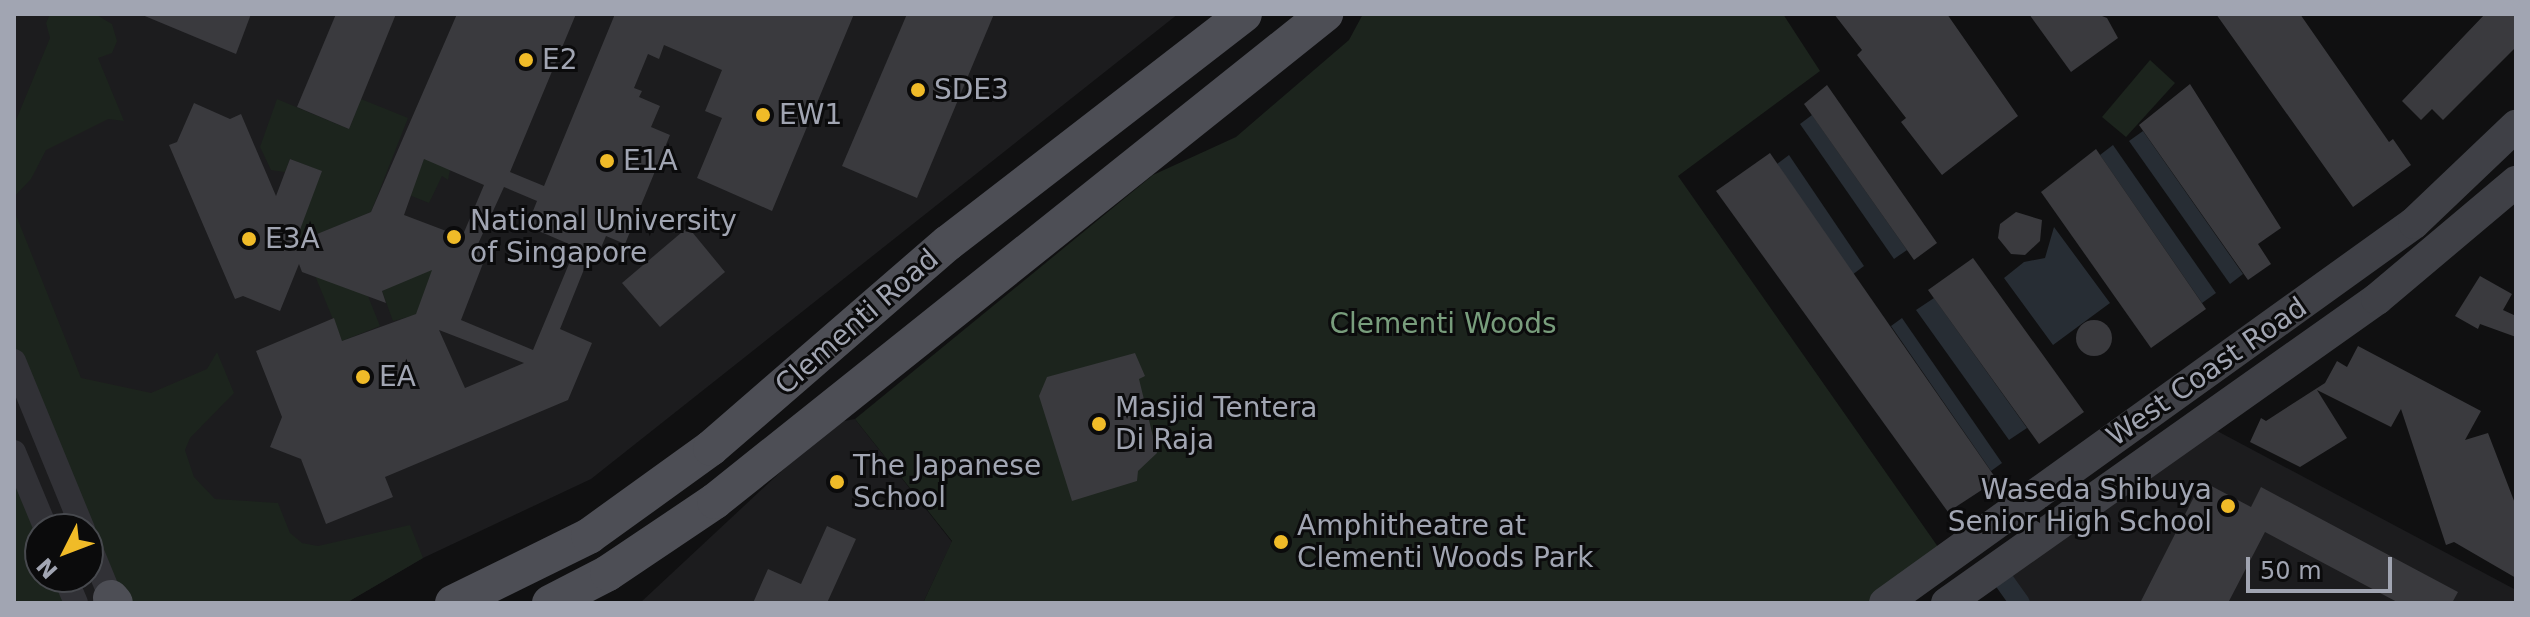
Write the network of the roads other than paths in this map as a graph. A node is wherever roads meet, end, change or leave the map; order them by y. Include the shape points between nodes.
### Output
1 (1244, 14) edge
2 (1325, 14) edge
3 (2516, 126) edge
4 (2516, 182) edge
5 (15, 366) edge
6 (14, 452) edge
7 (39, 513) edge
8 (76, 513) edge
9 (1930, 569) junction
10 (1953, 601) edge
11 (453, 603) edge
12 (550, 603) edge
13 (1885, 603) edge

1 - 11 main road, Clementi Road via 948,243 711,448 589,536
2 - 12 main road, Clementi Road via 726,492 608,573
3 - 9 main road, West Coast Road via 2414,223
4 - 10 main road, West Coast Road via 2377,299
5 - 8 street
6 - 7 street
9 - 10 street
9 - 13 main road, West Coast Road

